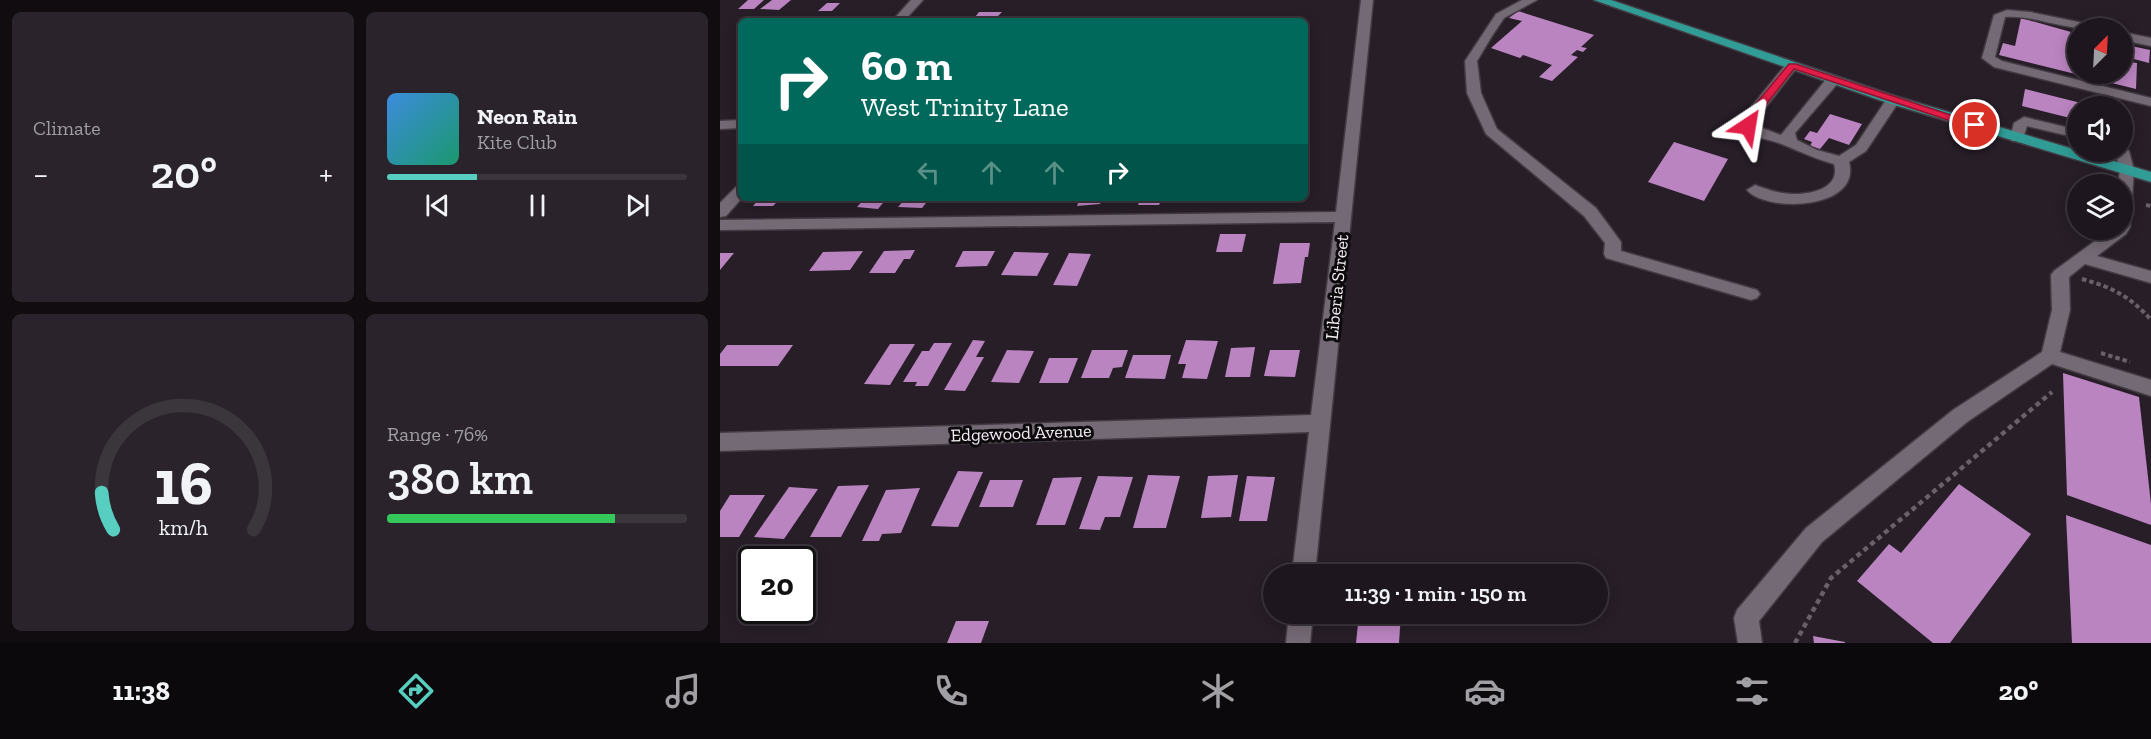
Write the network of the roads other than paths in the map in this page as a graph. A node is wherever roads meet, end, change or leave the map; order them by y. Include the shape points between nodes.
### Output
1 (917, 0) edge
2 (1366, 0) edge
3 (1531, 0) edge
4 (1600, 0) edge
5 (901, 18) edge
6 (2067, 23) edge
7 (2133, 38) edge
8 (2151, 42) edge
9 (1792, 66) junction
10 (1833, 80) junction
11 (2067, 81) edge
12 (2079, 84) edge
13 (1893, 100) junction
14 (2151, 102) edge
15 (738, 124) edge
16 (720, 125) edge
17 (2067, 131) edge
18 (2017, 138) junction
19 (1790, 142) junction
20 (1841, 161) junction
21 (2125, 162) edge
22 (2127, 170) junction
23 (2127, 174) edge
24 (2151, 177) edge
25 (1755, 190) dead end
26 (738, 193) edge
27 (720, 212) edge
28 (1344, 217) junction
29 (720, 225) edge
30 (2106, 240) edge
31 (2083, 258) junction
32 (2151, 277) edge
33 (1751, 294) dead end
34 (2050, 356) junction
35 (2151, 388) edge
36 (1322, 423) junction
37 (720, 442) edge
38 (1305, 564) edge
39 (1299, 624) edge
40 (1298, 643) edge
41 (1750, 643) edge

1 - 5 street
2 - 28 street, Liberia Street
3 - 33 street via 1500,16 1471,62 1474,93 1491,131 1590,212 1614,242 1612,254
4 - 9 main road
6 - 11 street via 2003,13 1988,58
7 - 8 street
9 - 10 main road
9 - 19 street via 1748,120 1748,126 1771,138
10 - 13 main road
10 - 19 street via 1788,133
12 - 14 street
13 - 18 main road
13 - 20 street via 1861,148
15 - 16 street
17 - 18 street via 2024,121
18 - 22 main road
19 - 20 street
20 - 25 street via 1846,170 1844,178 1836,188 1818,197 1787,199
21 - 22 street
22 - 23 street
22 - 24 main road
26 - 27 street
28 - 29 street
28 - 36 street, Liberia Street
30 - 31 street
31 - 32 street
31 - 34 street via 2060,275 2061,310
34 - 35 street
34 - 41 street via 1960,416 1814,535 1746,618
36 - 37 street, Edgewood Avenue
36 - 38 street, Liberia Street
39 - 40 street

